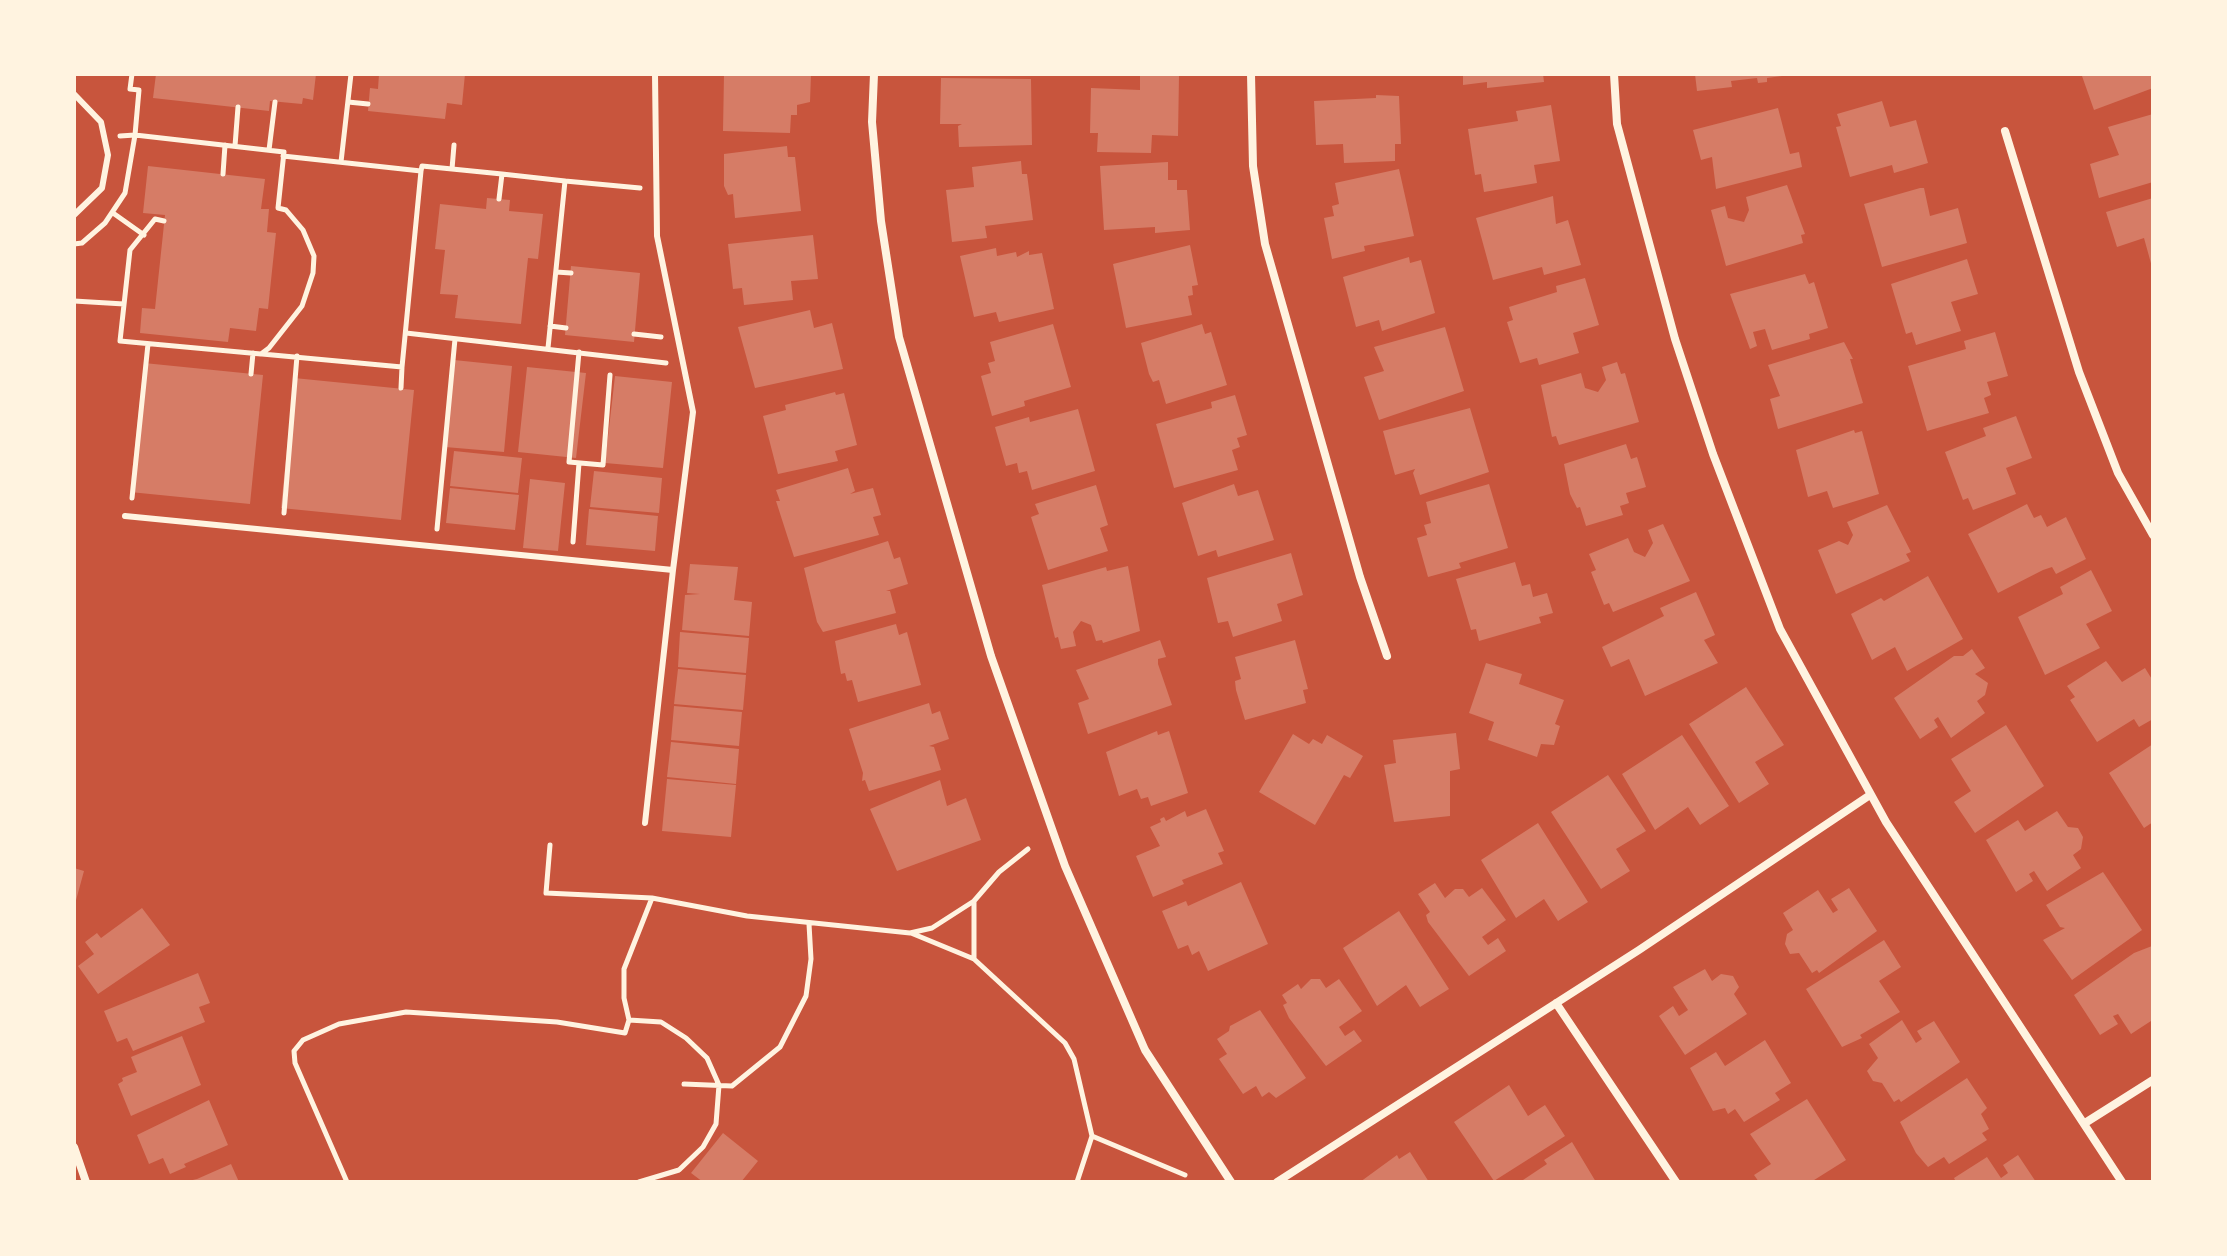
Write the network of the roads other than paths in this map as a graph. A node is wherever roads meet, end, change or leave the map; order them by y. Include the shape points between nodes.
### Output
1 (655, 74) edge
2 (874, 74) edge
3 (1251, 74) edge
4 (1614, 74) edge
5 (74, 94) edge
6 (2005, 131) dead end
7 (74, 215) edge
8 (128, 517) road end
9 (2153, 535) edge
10 (673, 570) junction
11 (1387, 656) dead end
12 (1870, 795) junction
13 (645, 823) dead end
14 (1556, 1003) junction
15 (2153, 1080) edge
16 (2085, 1123) junction
17 (74, 1147) edge
18 (86, 1182) edge
19 (1231, 1182) edge
20 (1277, 1182) edge
21 (1676, 1182) edge
22 (2122, 1182) edge

1 - 10 lane via 657,236 693,412
2 - 19 street via 872,122 881,221 899,337 991,656 1065,866 1145,1050
3 - 11 street via 1253,166 1265,244
4 - 12 street via 1617,124 1638,213 1713,454 1780,629
5 - 7 lane via 101,122 108,155 102,188
6 - 9 street via 2079,372 2118,473
8 - 10 lane
10 - 13 lane
12 - 14 street
12 - 16 street
14 - 20 street
14 - 21 street
15 - 16 street
16 - 22 street
17 - 18 street

